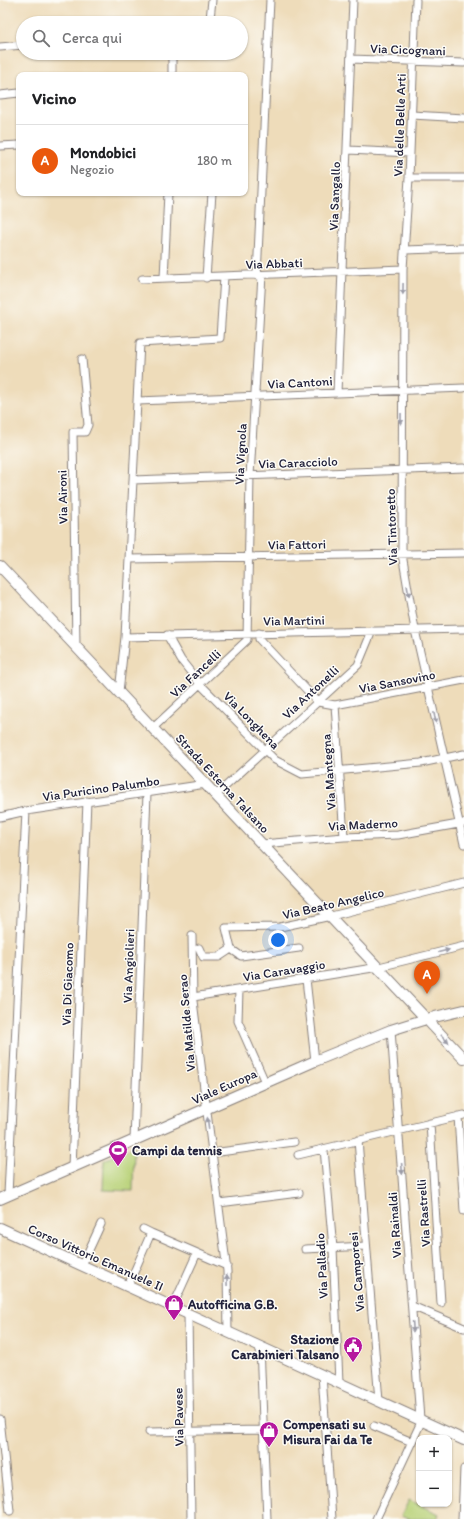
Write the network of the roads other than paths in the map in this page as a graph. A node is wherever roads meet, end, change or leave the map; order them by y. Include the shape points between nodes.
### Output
1 (212, 0) edge
2 (270, 0) edge
3 (353, 0) edge
4 (416, 0) edge
5 (210, 16) edge
6 (16, 46) edge
7 (0, 47) edge
8 (351, 59) junction
9 (172, 60) edge
10 (414, 61) junction
11 (464, 63) edge
12 (172, 72) edge
13 (16, 93) edge
14 (0, 95) edge
15 (412, 115) junction
16 (464, 118) edge
17 (16, 145) edge
18 (0, 146) edge
19 (348, 150) junction
20 (410, 153) junction
21 (409, 178) junction
22 (464, 178) edge
23 (168, 196) edge
24 (212, 196) edge
25 (464, 248) edge
26 (405, 250) junction
27 (403, 269) junction
28 (343, 272) junction
29 (260, 275) junction
30 (224, 277) junction
31 (164, 278) junction
32 (206, 278) junction
33 (142, 279) dead end
34 (82, 359) dead end
35 (464, 388) edge
36 (402, 390) junction
37 (337, 393) junction
38 (254, 396) junction
39 (138, 401) junction
40 (464, 468) edge
41 (401, 470) junction
42 (250, 476) junction
43 (133, 480) junction
44 (464, 553) edge
45 (402, 554) junction
46 (249, 557) junction
47 (130, 559) junction
48 (0, 566) edge
49 (464, 629) edge
50 (415, 630) junction
51 (372, 631) junction
52 (248, 633) junction
53 (259, 633) junction
54 (167, 635) junction
55 (125, 637) junction
56 (76, 647) junction
57 (464, 680) edge
58 (200, 684) junction
59 (428, 687) junction
60 (119, 692) junction
61 (318, 702) junction
62 (335, 705) junction
63 (153, 728) junction
64 (265, 750) junction
65 (464, 754) edge
66 (443, 758) junction
67 (340, 771) junction
68 (206, 784) junction
69 (147, 793) junction
70 (216, 795) junction
71 (87, 802) junction
72 (26, 811) junction
73 (0, 817) edge
74 (462, 823) edge
75 (344, 837) junction
76 (262, 844) junction
77 (464, 844) edge
78 (464, 884) edge
79 (331, 916) junction
80 (192, 936) dead end
81 (464, 946) edge
82 (199, 948) dead end
83 (299, 948) dead end
84 (231, 949) junction
85 (379, 968) junction
86 (306, 979) junction
87 (239, 990) junction
88 (193, 997) junction
89 (464, 1010) edge
90 (426, 1019) junction
91 (391, 1030) junction
92 (464, 1058) edge
93 (315, 1061) junction
94 (265, 1082) junction
95 (206, 1108) junction
96 (461, 1115) edge
97 (430, 1123) junction
98 (399, 1130) junction
99 (134, 1140) junction
100 (358, 1140) junction
101 (294, 1142) dead end
102 (324, 1149) junction
103 (212, 1153) junction
104 (298, 1155) dead end
105 (72, 1166) junction
106 (299, 1193) dead end
107 (4, 1197) edge
108 (218, 1203) junction
109 (464, 1211) edge
110 (101, 1224) dead end
111 (0, 1228) edge
112 (143, 1229) dead end
113 (151, 1233) junction
114 (366, 1246) junction
115 (333, 1248) junction
116 (305, 1249) dead end
117 (197, 1253) junction
118 (82, 1264) junction
119 (227, 1266) junction
120 (128, 1286) junction
121 (441, 1303) dead end
122 (173, 1306) junction
123 (412, 1306) junction
124 (188, 1314) junction
125 (464, 1328) edge
126 (228, 1333) junction
127 (260, 1346) junction
128 (322, 1375) junction
129 (339, 1382) junction
130 (379, 1401) junction
131 (0, 1419) edge
132 (421, 1420) junction
133 (374, 1426) dead end
134 (263, 1430) junction
135 (190, 1431) junction
136 (149, 1432) dead end
137 (464, 1440) edge
138 (412, 1442) junction
139 (464, 1469) edge
140 (10, 1511) dead end
141 (191, 1519) edge
142 (268, 1519) edge
143 (332, 1519) edge
144 (376, 1519) edge
145 (462, 1519) edge

1 - 5 street
2 - 29 street, Via Vignola
3 - 8 street, Via Sangallo
4 - 10 street, Via delle Belle Arti
6 - 7 street
8 - 10 street, Via Cicognani
8 - 19 street, Via Sangallo
9 - 12 street
10 - 11 street, Via Cicognani
10 - 15 street, Via delle Belle Arti
13 - 14 street
15 - 16 street
15 - 20 street, Via delle Belle Arti
17 - 18 street
19 - 20 street
19 - 28 street, Via Sangallo
20 - 21 street, Via delle Belle Arti
21 - 22 street
21 - 26 street, Via delle Belle Arti
23 - 31 street
24 - 32 street
25 - 26 street
26 - 27 street, Via Tintoretto
27 - 28 street, Via Abbati
27 -> 36 street, Via Tintoretto
28 - 29 street, Via Abbati
28 - 37 street, Via Sangallo
29 - 30 street, Via Abbati
29 - 38 street, Via Vignola
30 - 32 street, Via Abbati
30 - 39 street via 220,338 140,343
31 - 32 street, Via Abbati
31 - 33 street, Via Abbati
34 - 56 street, Via Aironi via 88,425 85,432 73,432
35 - 36 street, Via Cantoni
36 - 37 street, Via Cantoni
36 -> 41 street, Via Tintoretto
37 - 38 street, Via Cantoni
38 - 39 street, Via Cantoni
38 - 42 street, Via Vignola
39 - 43 street
40 - 41 street, Via Caracciolo
41 - 42 street, Via Caracciolo
41 - 45 street, Via Tintoretto
42 - 43 street, Via Caracciolo
42 - 46 street, Via Vignola
43 - 47 street
44 - 45 street, Via Fattori
45 - 46 street, Via Fattori
45 -> 50 street, Via Tintoretto
46 - 47 street, Via Fattori
46 - 52 street, Via Vignola
47 - 55 street
48 - 56 street, Strada Esterna Talsano
49 - 50 street, Via Martini
50 - 51 street, Via Martini
50 - 59 street, Via Tintoretto
51 - 53 street, Via Martini
51 - 61 street, Via Antonelli via 358,665
52 - 53 street, Via Martini
52 - 54 street, Via Martini
52 - 58 street, Via Fancelli via 247,640
53 - 61 street via 259,639
54 - 55 street, Via Martini
54 - 58 street, Via Longhena via 181,660
55 - 60 street
56 - 60 street, Strada Esterna Talsano
57 - 59 street, Via Sansovino
58 - 63 street, Via Fancelli
58 - 64 street, Via Longhena
59 - 62 street, Via Sansovino
59 -> 66 street, Via Tintoretto
60 - 63 street, Strada Esterna Talsano
61 - 62 street
61 - 64 street, Via Antonelli
62 - 67 street, Via Mantegna
63 - 68 street, Strada Esterna Talsano
64 - 67 street, Via Longhena via 275,760 302,774
64 - 70 street, Via Antonelli
65 - 66 street, Via Longhena
66 - 67 street, Via Longhena via 421,763
66 - 74 street, Via Tintoretto
67 - 75 street, Via Mantegna
68 - 69 street, Via Puricino Palumbo
68 - 70 street, Strada Esterna Talsano
69 - 71 street, Via Puricino Palumbo
69 - 99 street, Via Angiolieri
70 - 76 street, Strada Esterna Talsano
71 - 72 street, Via Puricino Palumbo
71 - 105 street, Via Di Giacomo
72 - 73 street, Via Puricino Palumbo
72 - 107 street
74 - 75 street, Via Maderno via 398,835
74 - 77 street, Via Tintoretto
75 - 76 street, Via Maderno
76 - 79 street, Strada Esterna Talsano
78 - 79 street, Via Beato Angelico
79 - 84 street, Via Beato Angelico via 280,927 226,928
79 - 85 street, Strada Esterna Talsano
80 - 88 street, Via Matilde Serao
85 -> 81 street, Via Caravaggio
82 - 84 street via 203,958 219,957
83 - 84 street via 241,956
85 - 86 street, Via Caravaggio
85 - 90 street, Strada Esterna Talsano
86 - 87 street, Via Caravaggio
86 - 93 street
87 - 88 street, Via Caravaggio
87 - 94 street via 238,1021
88 - 95 street, Via Matilde Serao
89 - 90 street, Viale Europa
90 - 91 street, Viale Europa
90 -> 92 street, Strada Esterna Talsano
91 - 93 street, Viale Europa
91 - 98 street, Via Rainaldi
93 - 94 street, Viale Europa
94 - 95 street, Viale Europa
95 - 99 street, Viale Europa
103 -> 95 street, Via Matilde Serao
96 - 97 street
96 - 109 street
97 - 98 street
97 - 121 street, Via Rastrelli
98 - 100 street
98 -> 123 street, Via Rainaldi
99 - 105 street, Viale Europa
100 - 102 street
100 - 114 street, Via Camporesi
101 - 103 street
102 - 104 street
102 - 115 street, Via Palladio
103 - 108 street, Via Matilde Serao
105 - 107 street, Viale Europa
106 - 108 street
108 - 119 street, Via Matilde Serao
110 - 118 street
111 - 118 street, Corso Vittorio Emanuele II
112 - 113 street
113 - 117 street
113 - 120 street
114 - 115 street
114 - 130 street, Via Camporesi
115 - 116 street
115 - 129 street, Via Palladio
117 - 119 street
117 - 122 street
118 - 120 street, Corso Vittorio Emanuele II
126 -> 119 street, Via Matilde Serao
120 - 122 street, Corso Vittorio Emanuele II
122 - 124 street, Corso Vittorio Emanuele II
123 - 125 street
123 -> 132 street, Via Rainaldi
124 - 126 street, Corso Vittorio Emanuele II
124 - 135 street, Via Pavese
126 - 127 street, Corso Vittorio Emanuele II
127 - 128 street, Corso Vittorio Emanuele II
127 - 134 street
128 - 129 street, Corso Vittorio Emanuele II
128 - 143 street
129 - 130 street, Corso Vittorio Emanuele II
130 - 132 street, Corso Vittorio Emanuele II
131 - 140 street
132 - 137 street, Corso Vittorio Emanuele II
132 - 138 street
133 - 138 street
134 - 135 street
134 - 142 street
135 - 136 street
135 - 141 street, Via Pavese
138 - 144 street
139 - 145 street

